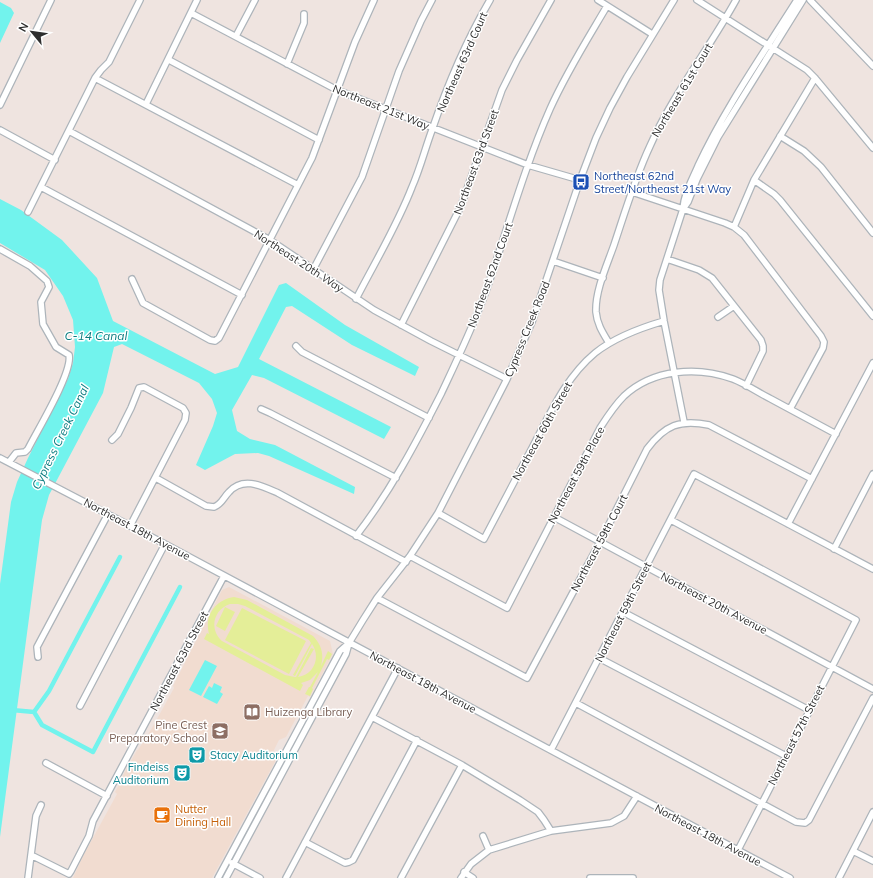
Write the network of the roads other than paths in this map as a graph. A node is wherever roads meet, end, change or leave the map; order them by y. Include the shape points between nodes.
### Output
1 (51, 0) edge
2 (140, 0) edge
3 (198, 0) edge
4 (254, 0) edge
5 (374, 0) edge
6 (432, 0) edge
7 (490, 0) edge
8 (551, 0) edge
9 (598, 0) edge
10 (674, 0) edge
11 (697, 0) edge
12 (736, 0) edge
13 (797, 0) edge
14 (803, 0) edge
15 (810, 0) edge
16 (607, 6) junction
17 (191, 13) junction
18 (304, 14) dead end
19 (726, 17) junction
20 (652, 34) junction
21 (236, 36) junction
22 (771, 46) junction
23 (169, 60) junction
24 (287, 64) junction
25 (873, 66) edge
26 (95, 78) junction
27 (815, 78) junction
28 (337, 90) junction
29 (146, 104) junction
30 (0, 105) edge
31 (385, 110) junction
32 (432, 128) junction
33 (0, 130) edge
34 (69, 131) junction
35 (780, 136) junction
36 (319, 140) junction
37 (872, 146) edge
38 (481, 147) junction
39 (55, 160) junction
40 (528, 165) junction
41 (580, 180) junction
42 (754, 180) junction
43 (298, 185) junction
44 (41, 187) junction
45 (632, 192) junction
46 (683, 209) junction
47 (28, 212) dead end
48 (734, 227) junction
49 (873, 233) edge
50 (270, 240) junction
51 (0, 249) edge
52 (667, 259) junction
53 (553, 261) junction
54 (314, 268) junction
55 (603, 278) junction
56 (132, 279) dead end
57 (242, 295) junction
58 (356, 299) junction
59 (734, 306) junction
60 (873, 316) edge
61 (718, 317) dead end
62 (664, 321) junction
63 (401, 325) junction
64 (609, 343) junction
65 (296, 346) dead end
66 (460, 355) junction
67 (873, 363) edge
68 (674, 372) junction
69 (507, 379) junction
70 (746, 386) junction
71 (261, 409) dead end
72 (790, 409) junction
73 (429, 418) junction
74 (684, 422) junction
75 (836, 434) junction
76 (112, 440) dead end
77 (0, 458) edge
78 (9, 462) junction
79 (873, 474) edge
80 (156, 478) junction
81 (396, 478) junction
82 (812, 479) junction
83 (438, 513) junction
84 (108, 514) junction
85 (554, 517) junction
86 (671, 520) junction
87 (788, 524) junction
88 (130, 526) junction
89 (356, 536) junction
90 (600, 542) junction
91 (165, 544) junction
92 (834, 549) junction
93 (410, 556) junction
94 (406, 562) junction
95 (646, 566) junction
96 (873, 569) edge
97 (224, 576) junction
98 (377, 598) junction
99 (623, 612) junction
100 (349, 643) junction
101 (38, 657) dead end
102 (599, 658) junction
103 (831, 666) junction
104 (398, 668) junction
105 (873, 689) edge
106 (873, 698) edge
107 (576, 703) junction
108 (80, 706) dead end
109 (809, 710) junction
110 (372, 717) junction
111 (417, 740) junction
112 (551, 750) junction
113 (786, 756) junction
114 (46, 763) dead end
115 (462, 765) junction
116 (107, 796) junction
117 (637, 796) junction
118 (762, 804) junction
119 (42, 805) dead end
120 (873, 812) edge
121 (551, 831) junction
122 (483, 836) dead end
123 (306, 842) junction
124 (489, 850) junction
125 (738, 850) junction
126 (853, 851) junction
127 (31, 855) junction
128 (228, 860) junction
129 (873, 861) edge
130 (234, 864) junction
131 (464, 872) junction
132 (780, 876) edge
133 (28, 878) edge
134 (218, 878) edge
135 (226, 878) edge
136 (260, 878) edge
137 (286, 878) edge
138 (401, 878) edge
139 (460, 878) edge
140 (473, 878) edge
141 (590, 878) edge
142 (633, 878) edge
143 (790, 878) edge
144 (839, 878) edge

1 - 30 street
2 - 26 street via 109,62
3 - 17 street
4 - 21 street
5 - 28 street
6 - 31 street via 399,71
7 - 32 street, Northeast 63rd Court via 470,38
8 - 38 street, Northeast 63rd Street via 502,90
9 - 16 street
10 - 20 street, Cypress Creek Road
11 - 19 street
12 - 19 street, Northeast 61st Court
13 - 22 street
14 - 22 street
15 - 25 street
16 - 20 street
16 - 40 street, Northeast 62nd Court via 550,109
17 - 21 street, Northeast 21st Way
17 - 23 street
18 - 24 street via 304,23
19 - 22 street
19 - 45 street, Northeast 61st Court via 670,107 650,146
20 - 41 street, Cypress Creek Road via 610,108
21 - 24 street, Northeast 21st Way
22 - 27 street
22 - 46 street via 693,177 683,201
23 - 29 street
23 - 36 street
24 - 28 street, Northeast 21st Way
26 - 29 street
26 - 34 street
27 - 35 street
27 - 37 street
28 - 31 street, Northeast 21st Way
28 - 36 street
29 - 43 street
31 - 32 street, Northeast 21st Way
31 - 54 street via 362,177
32 - 38 street, Northeast 21st Way
32 - 58 street, Northeast 63rd Court via 413,186
33 - 39 street
34 - 39 street
34 - 50 street, Northeast 20th Way
35 - 42 street
35 - 49 street via 804,151 821,167
36 - 43 street
38 - 40 street, Northeast 21st Way
38 - 63 street, Northeast 63rd Street via 461,206
39 - 44 street
40 - 41 street, Northeast 21st Way
40 - 66 street, Northeast 62nd Court via 486,292
41 - 53 street, Cypress Creek Road
42 - 48 street
42 - 60 street via 780,200
43 - 50 street
44 - 47 street
44 - 57 street
45 - 46 street
45 - 55 street, Northeast 61st Court
46 - 48 street
46 - 52 street
48 - 72 street via 744,235 824,342
50 - 54 street, Northeast 20th Way
50 - 57 street
51 - 78 street via 30,266 47,281 49,287 41,302 43,324 56,347 69,355 70,359 64,380 28,449 16,453
52 - 59 street via 699,270 712,278
52 - 62 street via 659,290
53 - 55 street
53 - 69 street, Cypress Creek Road via 532,322
54 - 58 street, Northeast 20th Way
55 - 64 street, Northeast 61st Court via 596,313 600,328
56 - 57 street via 143,303 215,341 220,338
58 - 63 street, Northeast 20th Way
59 - 61 street
59 - 70 street via 763,346
62 - 64 street, Northeast 60th Street via 636,330
62 - 68 street
63 - 66 street, Northeast 20th Way
64 - 83 street, Northeast 60th Street via 586,362 564,387 484,539
65 - 73 street via 302,352
66 - 69 street, Northeast 20th Way
66 - 73 street, Northeast 62nd Court
67 - 75 street
68 - 70 street via 703,372
68 - 74 street
68 - 85 street, Northeast 59th Place via 639,385 612,410
69 - 83 street, Cypress Creek Road
70 - 72 street
71 - 81 street
72 - 75 street
73 - 81 street, Northeast 62nd Court
74 - 82 street via 709,425
74 - 90 street, Northeast 59th Court via 655,438 647,449
75 - 82 street
76 - 80 street via 118,434 139,388 144,387 183,408 186,413 185,420
77 - 78 street, Northeast 18th Avenue
78 - 84 street, Northeast 18th Avenue
79 - 92 street
80 - 88 street
80 - 89 street via 206,506 214,507 222,502 234,487 245,483 260,485
81 - 89 street, Northeast 62nd Court
82 - 87 street
83 - 93 street, Cypress Creek Road
84 - 88 street, Northeast 18th Avenue
84 - 101 street via 37,647
85 - 90 street, Northeast 20th Avenue
85 - 93 street, Northeast 59th Place via 507,608
86 - 87 street, Northeast 59th Street via 694,474
86 - 95 street, Northeast 59th Street
86 - 103 street, Northeast 57th Street via 856,620
87 - 92 street
88 - 91 street, Northeast 18th Avenue
89 - 94 street
90 - 95 street, Northeast 20th Avenue
90 - 98 street, Northeast 59th Court via 527,678
91 - 97 street, Northeast 18th Avenue
91 - 108 street
92 - 96 street
93 - 94 street, Cypress Creek Road
94 - 98 street, Cypress Creek Road
95 - 99 street, Northeast 59th Street
95 - 103 street, Northeast 20th Avenue
97 - 100 street, Northeast 18th Avenue
97 - 116 street, Northeast 63rd Street
98 - 100 street, Cypress Creek Road
99 - 102 street, Northeast 59th Street
99 - 109 street
100 - 104 street, Northeast 18th Avenue
100 - 128 street, Cypress Creek Road via 340,651
100 - 130 street, Cypress Creek Road via 346,654
102 - 107 street, Northeast 59th Street
102 - 113 street
103 - 105 street, Northeast 20th Avenue
103 - 109 street, Northeast 57th Street
104 - 110 street
104 - 112 street, Northeast 18th Avenue
106 - 118 street via 809,820 804,823 796,822
107 - 112 street, Northeast 59th Street
107 - 118 street
109 - 113 street, Northeast 57th Street
110 - 111 street
110 - 123 street
111 - 115 street
111 - 123 street via 353,860 345,863
112 - 117 street, Northeast 18th Avenue
113 - 118 street, Northeast 57th Street
114 - 116 street
115 - 121 street via 538,812
115 - 138 street
116 - 127 street, Northeast 63rd Street via 69,874
117 - 121 street via 624,816 611,823
117 - 125 street, Northeast 18th Avenue
118 - 125 street, Northeast 57th Street
119 - 127 street via 36,816
120 - 126 street
121 - 124 street
122 - 124 street
123 - 137 street
124 - 131 street
125 - 132 street, Northeast 18th Avenue
126 - 129 street
126 - 144 street
127 - 133 street
128 - 130 street
128 - 134 street, Cypress Creek Road
130 - 135 street, Cypress Creek Road
130 - 136 street
131 - 139 street
131 - 140 street
132 - 143 street, Northeast 18th Avenue
141 - 142 street

